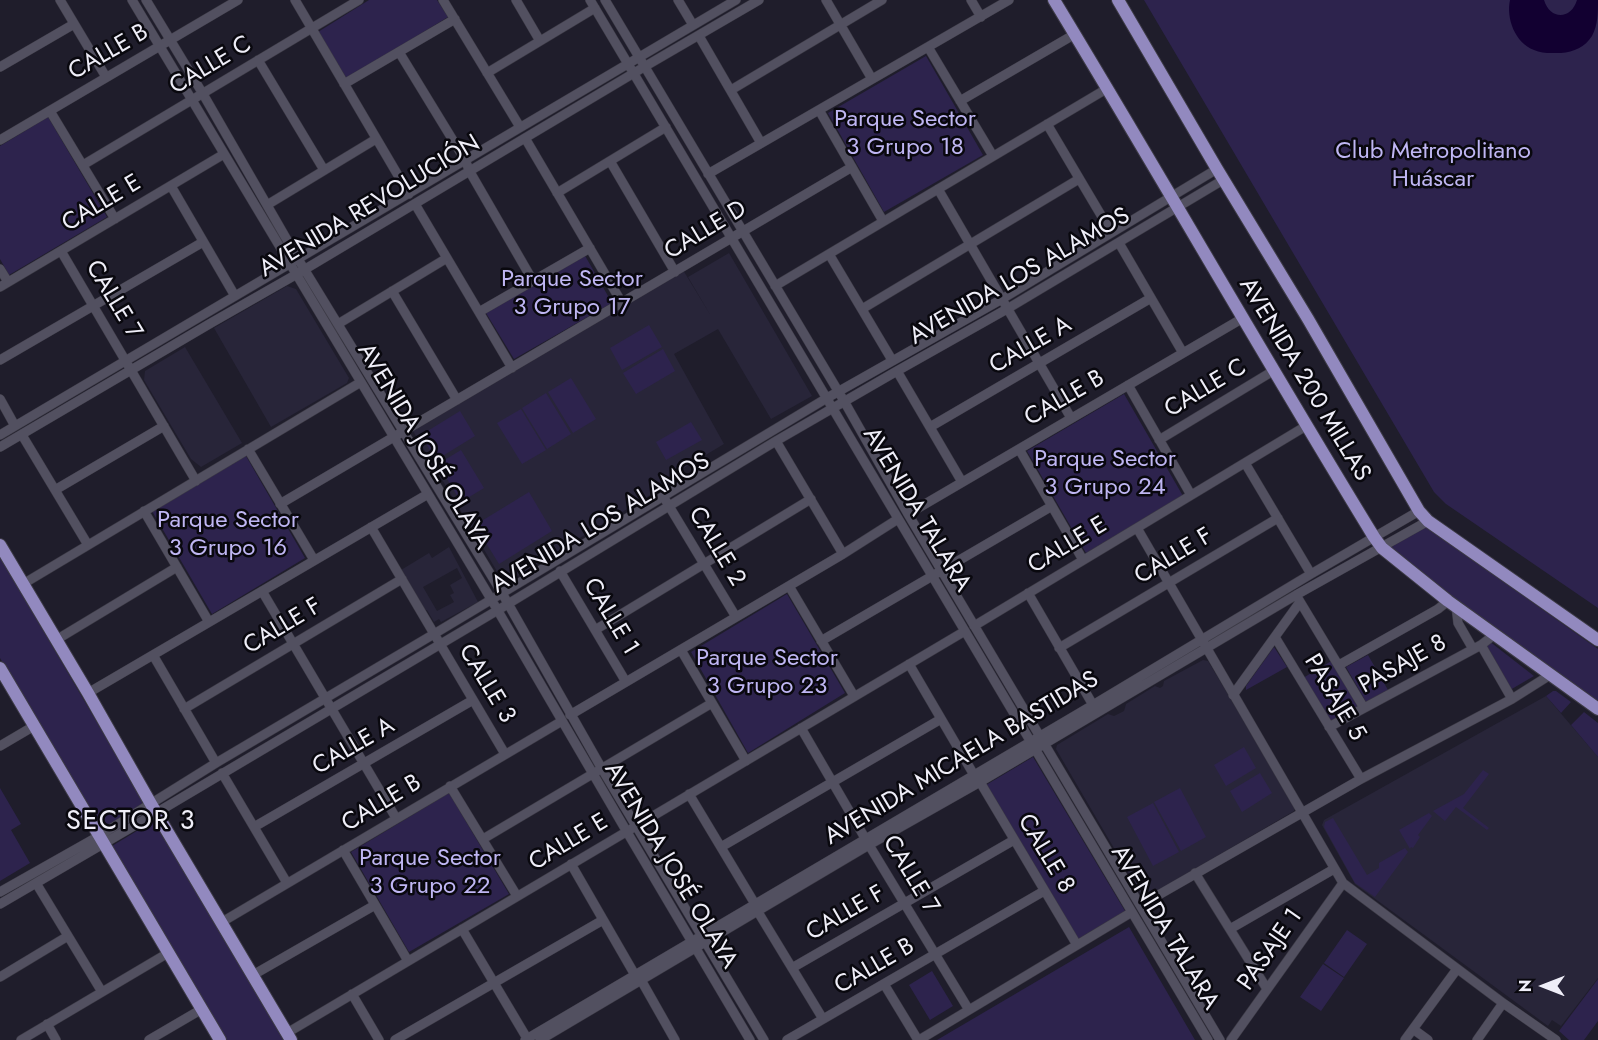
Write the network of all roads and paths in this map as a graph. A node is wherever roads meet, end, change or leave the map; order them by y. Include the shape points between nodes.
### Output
1 (60, 0) edge
2 (132, 0) edge
3 (146, 0) edge
4 (238, 0) edge
5 (295, 0) edge
6 (359, 0) edge
7 (444, 0) edge
8 (516, 0) edge
9 (605, 0) edge
10 (678, 0) edge
11 (736, 0) edge
12 (759, 0) edge
13 (826, 0) edge
14 (882, 0) edge
15 (971, 0) edge
16 (1009, 0) edge
17 (1054, 0) edge
18 (1118, 0) edge
19 (223, 4) edge
20 (593, 4) edge
21 (981, 17) junction
22 (455, 19) junction
23 (74, 24) junction
24 (840, 24) junction
25 (693, 26) junction
26 (311, 29) junction
27 (1075, 34) junction
28 (699, 36) junction
29 (170, 40) junction
30 (540, 41) junction
31 (159, 46) junction
32 (928, 47) junction
33 (399, 52) junction
34 (638, 57) junction
35 (258, 60) junction
36 (628, 63) junction
37 (0, 67) edge
38 (644, 67) junction
39 (487, 73) junction
40 (634, 73) junction
41 (106, 77) junction
42 (872, 79) junction
43 (344, 84) junction
44 (1108, 88) junction
45 (730, 90) junction
46 (202, 94) junction
47 (192, 100) junction
48 (960, 101) junction
49 (819, 110) junction
50 (50, 111) junction
51 (1047, 124) junction
52 (520, 127) junction
53 (666, 127) junction
54 (525, 138) junction
55 (376, 139) junction
56 (0, 140) edge
57 (761, 143) junction
58 (224, 154) junction
59 (993, 156) junction
60 (465, 160) junction
61 (610, 160) junction
62 (83, 165) junction
63 (852, 167) junction
64 (324, 170) junction
65 (470, 172) junction
66 (708, 174) junction
67 (1220, 174) junction
68 (1079, 179) junction
69 (171, 186) junction
70 (938, 189) junction
71 (557, 193) junction
72 (409, 194) junction
73 (1174, 202) junction
74 (415, 204) junction
75 (267, 205) junction
76 (115, 219) junction
77 (884, 221) junction
78 (744, 232) junction
79 (1111, 232) junction
80 (732, 239) junction
81 (203, 242) junction
82 (1119, 243) junction
83 (970, 244) junction
84 (590, 248) junction
85 (61, 251) junction
86 (829, 254) junction
87 (447, 258) junction
88 (294, 262) junction
89 (0, 268) edge
90 (301, 272) junction
91 (675, 272) junction
92 (533, 281) junction
93 (4, 285) edge
94 (775, 286) junction
95 (392, 291) junction
96 (235, 296) junction
97 (1151, 298) junction
98 (1002, 299) junction
99 (622, 303) junction
100 (94, 305) junction
101 (862, 309) junction
102 (1007, 309) junction
103 (479, 312) junction
104 (1242, 318) junction
105 (338, 324) junction
106 (1183, 353) junction
107 (0, 360) edge
108 (126, 360) junction
109 (892, 360) junction
110 (1039, 363) junction
111 (512, 368) junction
112 (132, 369) junction
113 (897, 371) junction
114 (1273, 371) junction
115 (361, 382) junction
116 (1128, 385) junction
117 (838, 392) junction
118 (827, 398) junction
119 (0, 399) edge
120 (457, 400) junction
121 (844, 401) junction
122 (832, 409) junction
123 (1071, 418) junction
124 (15, 426) junction
125 (164, 426) junction
126 (1306, 426) junction
127 (930, 427) junction
128 (404, 431) junction
129 (0, 435) edge
130 (22, 435) junction
131 (394, 437) junction
132 (1160, 440) junction
133 (776, 441) junction
134 (0, 447) edge
135 (248, 449) junction
136 (1019, 449) junction
137 (1245, 463) junction
138 (196, 481) junction
139 (962, 482) junction
140 (55, 490) junction
141 (428, 494) junction
142 (1191, 495) junction
143 (663, 497) junction
144 (811, 499) junction
145 (280, 504) junction
146 (669, 506) junction
147 (1052, 506) junction
148 (144, 512) junction
149 (1419, 512) junction
150 (908, 514) junction
151 (1278, 518) junction
152 (898, 519) junction
153 (1428, 521) junction
154 (371, 527) junction
155 (1137, 528) junction
156 (1374, 537) junction
157 (0, 545) edge
158 (88, 545) junction
159 (1382, 548) junction
160 (843, 554) junction
161 (314, 561) junction
162 (1083, 561) junction
163 (704, 564) junction
164 (177, 567) junction
165 (560, 572) junction
166 (942, 572) junction
167 (1311, 574) junction
168 (933, 577) junction
169 (402, 579) junction
170 (1169, 583) junction
171 (23, 584) junction
172 (789, 586) junction
173 (262, 591) junction
174 (502, 593) junction
175 (1028, 593) junction
176 (1298, 598) junction
177 (491, 599) junction
178 (508, 603) junction
179 (1452, 604) junction
180 (498, 610) junction
181 (736, 617) junction
182 (208, 622) junction
183 (974, 626) junction
184 (595, 630) junction
185 (965, 631) junction
186 (434, 634) junction
187 (1494, 635) junction
188 (1275, 637) junction
189 (56, 640) junction
190 (1598, 640) edge
191 (821, 641) junction
192 (294, 644) junction
193 (440, 644) junction
194 (1204, 644) junction
195 (1477, 647) junction
196 (1059, 648) junction
197 (681, 650) junction
198 (153, 655) junction
199 (909, 664) junction
200 (1339, 665) junction
201 (0, 669) edge
202 (1550, 675) junction
203 (626, 682) junction
204 (88, 693) junction
205 (1233, 695) junction
206 (854, 696) junction
207 (326, 698) junction
208 (1512, 699) junction
209 (473, 700) junction
210 (712, 704) junction
211 (1093, 705) junction
212 (332, 708) junction
213 (1364, 708) junction
214 (184, 709) junction
215 (1598, 710) edge
216 (566, 718) junction
217 (941, 719) junction
218 (34, 726) junction
219 (1329, 727) junction
220 (801, 728) junction
221 (1037, 743) junction
222 (0, 746) edge
223 (505, 754) junction
224 (746, 761) junction
225 (216, 763) junction
226 (364, 763) junction
227 (598, 772) junction
228 (222, 773) junction
229 (977, 779) junction
230 (1361, 779) junction
231 (833, 782) junction
232 (450, 786) junction
233 (689, 794) junction
234 (154, 808) junction
235 (1301, 813) junction
236 (396, 818) junction
237 (636, 826) junction
238 (254, 827) junction
239 (627, 832) junction
240 (101, 839) junction
241 (483, 839) junction
242 (1014, 840) junction
243 (867, 842) junction
244 (721, 847) junction
245 (343, 850) junction
246 (571, 864) junction
247 (1334, 869) junction
248 (1195, 873) junction
249 (25, 883) junction
250 (36, 883) junction
251 (287, 883) junction
252 (1342, 883) junction
253 (1044, 891) junction
254 (0, 892) edge
255 (517, 896) junction
256 (904, 903) junction
257 (0, 904) edge
258 (375, 905) junction
259 (1141, 905) junction
260 (756, 908) junction
261 (1131, 912) junction
262 (603, 920) junction
263 (222, 922) junction
264 (462, 929) junction
265 (1230, 929) junction
266 (68, 936) junction
267 (699, 942) junction
268 (1077, 945) junction
269 (168, 952) junction
270 (935, 954) junction
271 (408, 961) junction
272 (792, 968) junction
273 (1456, 969) junction
274 (253, 975) junction
275 (0, 977) edge
276 (638, 977) junction
277 (494, 983) junction
278 (884, 984) junction
279 (1267, 989) junction
280 (102, 992) junction
281 (352, 994) junction
282 (1503, 1003) junction
283 (202, 1009) junction
284 (969, 1010) junction
285 (823, 1019) junction
286 (47, 1024) junction
287 (1413, 1029) junction
288 (289, 1036) edge
289 (673, 1039) edge
290 (21, 1040) edge
291 (56, 1040) edge
292 (149, 1040) edge
293 (220, 1040) edge
294 (379, 1040) edge
295 (395, 1040) edge
296 (527, 1040) edge
297 (540, 1040) edge
298 (750, 1040) edge
299 (764, 1040) edge
300 (787, 1040) edge
301 (918, 1040) edge
302 (1208, 1040) edge
303 (1220, 1040) edge
304 (1231, 1040) edge
305 (1405, 1040) edge
306 (1428, 1040) edge
307 (1477, 1040) edge
308 (1556, 1040) edge

1 - 23 street
2 - 31 street, AVENIDA JOSÉ OLAYA
3 - 29 street, AVENIDA JOSÉ OLAYA
4 - 19 street, CALLE B
5 - 26 street
6 - 26 street, CALLE C
7 - 22 street
8 - 30 street
9 - 34 street, AVENIDA TALARA
10 - 25 street
11 - 25 street, AVENIDA REVOLUCIÓN
12 - 28 street, AVENIDA REVOLUCIÓN
13 - 24 street
14 - 24 street
15 - 21 street
16 - 21 street
17 - 27 main road, AVENIDA 200 MILLAS
18 - 67 main road, AVENIDA 200 MILLAS
19 - 29 street, CALLE B
20 - 30 street
20 - 36 street, AVENIDA TALARA
21 - 32 street
22 - 33 street
22 - 39 street
23 - 37 street
23 - 41 street
24 - 42 street
24 - 45 street
25 - 34 street, AVENIDA REVOLUCIÓN
26 - 35 street, CALLE C
26 - 43 street
27 - 44 main road, AVENIDA 200 MILLAS
27 - 48 street
28 - 38 street, AVENIDA REVOLUCIÓN
28 - 45 street
29 - 31 street, CALLE B
29 - 46 street, AVENIDA JOSÉ OLAYA
30 - 39 street
31 - 41 street, CALLE B
31 - 47 street, AVENIDA JOSÉ OLAYA
32 - 42 street
32 - 48 street
33 - 43 street
33 - 60 street
34 - 36 street, AVENIDA REVOLUCIÓN
34 - 38 street, AVENIDA TALARA
35 - 46 street, CALLE C
35 - 64 street
36 - 40 street, AVENIDA TALARA
36 - 52 street, AVENIDA REVOLUCIÓN
38 - 40 street, AVENIDA REVOLUCIÓN
38 - 66 street, AVENIDA TALARA
39 - 52 street
40 - 53 street, AVENIDA TALARA
40 - 54 street, AVENIDA REVOLUCIÓN
41 - 50 street, CALLE B
42 - 49 street
43 - 55 street
44 - 51 street
44 - 73 main road, AVENIDA 200 MILLAS
45 - 57 street
46 - 47 street, CALLE C
46 - 75 street, AVENIDA JOSÉ OLAYA
47 - 58 street, AVENIDA JOSÉ OLAYA
47 - 62 street, CALLE C
48 - 59 street
49 - 57 street
49 - 63 street
50 - 56 street, CALLE B
50 - 62 street
51 - 59 street
51 - 68 street
52 - 60 street, AVENIDA REVOLUCIÓN
53 - 61 street
53 - 80 street, AVENIDA TALARA
54 - 65 street, AVENIDA REVOLUCIÓN
54 - 71 street
55 - 64 street
55 - 72 street
57 - 66 street
58 - 69 street, CALLE E
58 - 88 street, AVENIDA JOSÉ OLAYA
59 - 70 street
60 - 65 street
60 - 72 street, AVENIDA REVOLUCIÓN
61 - 71 street
61 - 91 street
62 - 76 street
63 - 77 street
63 - 78 street, CALLE D
64 - 75 street
65 - 74 street, AVENIDA REVOLUCIÓN
65 - 92 street
66 - 78 street, AVENIDA TALARA
67 - 73 street, AVENIDA LOS ALAMOS
67 - 149 main road, AVENIDA 200 MILLAS
68 - 79 street
68 - 83 street
69 - 76 street, CALLE E
69 - 81 street
70 - 77 street
70 - 83 street
71 - 84 street
72 - 88 street, AVENIDA REVOLUCIÓN
73 - 79 street, AVENIDA LOS ALAMOS
73 - 82 street, AVENIDA LOS ALAMOS
73 - 104 main road, AVENIDA 200 MILLAS
74 - 87 street
74 - 90 street, AVENIDA REVOLUCIÓN
75 - 88 street, AVENIDA JOSÉ OLAYA
76 - 85 street, CALLE E
77 - 86 street
78 - 80 street, CALLE D
78 - 94 street, AVENIDA TALARA
79 - 98 street, AVENIDA LOS ALAMOS
80 - 91 street, CALLE D
80 - 118 street, AVENIDA TALARA
81 - 96 street
81 - 100 street
82 - 97 street
82 - 102 street, AVENIDA LOS ALAMOS
83 - 98 street
83 - 101 street
84 - 92 street
84 - 99 street
85 - 93 street, CALLE E
85 - 100 street, CALLE 7
86 - 94 street
86 - 101 street
87 - 95 street
87 - 103 street
88 - 90 street, AVENIDA JOSÉ OLAYA
88 - 96 street, AVENIDA REVOLUCIÓN
89 - 93 street
90 - 105 street, AVENIDA JOSÉ OLAYA
90 - 112 street, AVENIDA REVOLUCIÓN
90 - 115 street, AVENIDA JOSÉ OLAYA
91 - 99 street, CALLE D
92 - 103 street
94 - 117 street, AVENIDA TALARA
95 - 105 street
95 - 120 street
96 - 108 street, AVENIDA REVOLUCIÓN
97 - 106 street
97 - 110 street, CALLE A
98 - 102 street
98 - 109 street, AVENIDA LOS ALAMOS
99 - 111 street, CALLE D
100 - 107 street
100 - 108 street, CALLE 7
101 - 109 street
102 - 110 street
102 - 113 street, AVENIDA LOS ALAMOS
103 - 111 street
104 - 106 street, CALLE B
104 - 114 main road, AVENIDA 200 MILLAS
105 - 128 street, AVENIDA JOSÉ OLAYA
106 - 116 street, CALLE B
108 - 112 street, CALLE 7
108 - 124 street, AVENIDA REVOLUCIÓN
109 - 117 street, AVENIDA LOS ALAMOS
110 - 123 street
110 - 127 street, CALLE A
111 - 120 street, CALLE D
112 - 125 street
112 - 130 street, AVENIDA REVOLUCIÓN
113 - 121 street, AVENIDA LOS ALAMOS
113 - 127 street
114 - 126 main road, AVENIDA 200 MILLAS
114 - 132 street, CALLE C
115 - 131 street, AVENIDA JOSÉ OLAYA
115 - 135 street
116 - 123 street, CALLE B
116 - 132 street
117 - 118 street, AVENIDA LOS ALAMOS
117 - 121 street, AVENIDA TALARA
118 - 122 street, AVENIDA TALARA
118 - 143 street, AVENIDA LOS ALAMOS
119 - 124 street
120 - 128 street, CALLE D
121 - 122 street, AVENIDA LOS ALAMOS
121 - 150 street, AVENIDA TALARA
122 - 133 street, AVENIDA LOS ALAMOS
122 - 152 street, AVENIDA TALARA
123 - 136 street, CALLE B
124 - 129 street, AVENIDA REVOLUCIÓN
125 - 138 street
125 - 140 street
126 - 137 street, CALLE E
126 - 156 main road, AVENIDA 200 MILLAS
127 - 139 street
128 - 131 street, CALLE D
128 - 174 street, AVENIDA JOSÉ OLAYA
130 - 134 street, AVENIDA REVOLUCIÓN
130 - 140 street
131 - 141 street, AVENIDA JOSÉ OLAYA
131 - 145 street
132 - 142 street
133 - 144 street
133 - 146 street, AVENIDA LOS ALAMOS
135 - 138 street
135 - 145 street
136 - 139 street, CALLE B
136 - 147 street
137 - 142 street, CALLE E
137 - 151 street
138 - 148 street
139 - 150 street, CALLE B
140 - 158 street
141 - 154 street
141 - 177 street, AVENIDA JOSÉ OLAYA
142 - 155 street, CALLE E
143 - 146 street, CALLE 2
143 - 174 street, AVENIDA LOS ALAMOS
144 - 160 street
144 - 163 street
145 - 161 street
146 - 163 street, CALLE 2
146 - 165 street, AVENIDA LOS ALAMOS
147 - 162 street
147 - 166 street
148 - 158 street
148 - 164 street
149 - 153 main road, AVENIDA 200 MILLAS
149 - 156 street, AVENIDA MICAELA BASTIDAS
150 - 166 street, AVENIDA TALARA
151 - 167 street
151 - 170 street, CALLE F
152 - 160 street, CALLE B
152 - 168 street, AVENIDA TALARA
153 - 159 street, AVENIDA MICAELA BASTIDAS
153 - 190 main road, AVENIDA 200 MILLAS
154 - 161 street
154 - 169 street
155 - 162 street, CALLE E
155 - 170 street
156 - 159 main road, AVENIDA 200 MILLAS
156 - 167 street, AVENIDA MICAELA BASTIDAS
157 - 171 main road
158 - 171 street
159 - 176 street, AVENIDA MICAELA BASTIDAS
159 - 179 main road, AVENIDA 200 MILLAS
160 - 172 street, CALLE B
161 - 173 street
162 - 175 street, CALLE E
163 - 181 street, CALLE 2
163 - 184 street
164 - 182 street
164 - 189 street
165 - 178 street, AVENIDA LOS ALAMOS
165 - 184 street, CALLE 1
166 - 168 street
166 - 183 street, AVENIDA TALARA
167 - 194 street, AVENIDA MICAELA BASTIDAS
168 - 185 street, AVENIDA TALARA
168 - 191 street
169 - 186 street
169 - 192 street, CALLE F
170 - 194 street
170 - 196 street, CALLE F
171 - 189 main road
172 - 181 street, CALLE B
172 - 191 street
173 - 182 street
173 - 192 street
174 - 177 street, AVENIDA LOS ALAMOS
174 - 178 street, AVENIDA JOSÉ OLAYA
175 - 183 street, CALLE E
175 - 196 street
176 - 188 street
176 - 194 street, AVENIDA MICAELA BASTIDAS
176 - 200 street
177 - 180 street, AVENIDA JOSÉ OLAYA
177 - 186 street, AVENIDA LOS ALAMOS
178 - 180 street, AVENIDA LOS ALAMOS
178 - 216 street, AVENIDA JOSÉ OLAYA
179 - 187 main road, AVENIDA 200 MILLAS
179 - 195 street via 1458,623
179 - 200 street
180 - 193 street, AVENIDA LOS ALAMOS
180 - 216 street, AVENIDA JOSÉ OLAYA
181 - 197 street, CALLE B
182 - 198 street
183 - 221 street, AVENIDA TALARA
184 - 203 street, CALLE 1
185 - 199 street, CALLE E
185 - 221 street, AVENIDA TALARA
186 - 193 street, CALLE 3
186 - 207 street, AVENIDA LOS ALAMOS
187 - 195 street, PASAJE 8
187 - 202 main road, AVENIDA 200 MILLAS
188 - 205 street
188 - 219 street, PASAJE 5
189 - 204 main road
191 - 206 street
192 - 207 street
192 - 214 street, CALLE F
193 - 209 street, CALLE 3
193 - 212 street, AVENIDA LOS ALAMOS
194 - 205 street
194 - 211 street, AVENIDA MICAELA BASTIDAS
194 - 221 street, AVENIDA MICAELA BASTIDAS
195 - 208 street
195 - 213 street, PASAJE 8
196 - 211 street
197 - 203 street, CALLE B
197 - 210 street
198 - 204 street
198 - 214 street
199 - 206 street, CALLE E
199 - 217 street, CALLE 8
200 - 213 street
201 - 218 main road
202 - 208 street
202 - 215 main road, AVENIDA 200 MILLAS
203 - 216 street, CALLE B
204 - 234 main road
205 - 235 street
206 - 220 street, CALLE E
207 - 212 street
207 - 225 street, AVENIDA LOS ALAMOS
208 - 230 street
209 - 223 street, CALLE 3
209 - 226 street, CALLE A
210 - 224 street
210 - 227 street
211 - 221 street, AVENIDA MICAELA BASTIDAS
212 - 226 street
212 - 228 street, AVENIDA LOS ALAMOS
213 - 219 street, PASAJE 8
214 - 225 street
216 - 223 street, CALLE B
216 - 227 street, AVENIDA JOSÉ OLAYA
217 - 229 street, CALLE 8
217 - 231 street
218 - 222 street
218 - 240 main road
219 - 230 street, PASAJE 5
220 - 224 street, CALLE E
220 - 231 street, CALLE 7
221 - 229 street, AVENIDA MICAELA BASTIDAS
221 - 259 street, AVENIDA TALARA
221 - 261 street, AVENIDA TALARA
223 - 232 street, CALLE B
224 - 233 street, CALLE E
225 - 234 street, AVENIDA LOS ALAMOS
226 - 236 street
226 - 238 street, CALLE A
227 - 237 street, AVENIDA JOSÉ OLAYA
227 - 239 street, AVENIDA JOSÉ OLAYA
227 - 241 street
228 - 234 street, AVENIDA LOS ALAMOS
228 - 238 street
229 - 242 street, CALLE 8
229 - 243 street, AVENIDA MICAELA BASTIDAS
230 - 235 street
231 - 243 street, CALLE 7
231 - 244 street
232 - 236 street, CALLE B
232 - 241 street
233 - 237 street, CALLE E
233 - 244 street
234 - 240 street, AVENIDA LOS ALAMOS
234 - 263 main road
235 - 247 street
235 - 248 street
236 - 245 street, CALLE B
237 - 239 street, CALLE E
237 - 267 street, AVENIDA JOSÉ OLAYA
238 - 251 street
239 - 246 street, CALLE E
239 - 267 street, AVENIDA JOSÉ OLAYA
240 - 249 street, AVENIDA LOS ALAMOS
240 - 250 street, AVENIDA LOS ALAMOS
240 - 269 main road
241 - 255 street
242 - 253 street, CALLE 8
242 - 256 street, CALLE F
243 - 256 street, CALLE 7
243 - 260 street, AVENIDA MICAELA BASTIDAS
244 - 260 street
245 - 251 street, CALLE B
245 - 258 street
246 - 255 street, CALLE E
246 - 262 street
247 - 252 street
247 - 265 street
248 - 259 street
248 - 265 street
249 - 250 street, AVENIDA LOS ALAMOS
249 - 254 street, AVENIDA LOS ALAMOS
249 - 257 street, AVENIDA LOS ALAMOS
250 - 266 street
251 - 263 street, CALLE B
252 - 273 street
252 - 279 street, PASAJE 1
253 - 268 street, CALLE 8
253 - 270 street, CALLE B
255 - 264 street, CALLE E
256 - 270 street, CALLE 7
256 - 272 street, CALLE F
258 - 271 street
258 - 274 street
259 - 303 street, AVENIDA TALARA
260 - 267 street, AVENIDA MICAELA BASTIDAS
260 - 272 street
261 - 268 street
261 - 302 street, AVENIDA TALARA
262 - 276 street
262 - 277 street
263 - 274 main road
264 - 271 street, CALLE E
264 - 277 street
265 - 279 street
266 - 275 street
266 - 280 street
267 - 276 street, AVENIDA MICAELA BASTIDAS
267 - 298 street, AVENIDA JOSÉ OLAYA
267 - 299 street, AVENIDA JOSÉ OLAYA
268 - 284 street
269 - 280 street
269 - 283 main road
270 - 278 street, CALLE B
270 - 284 street, CALLE 7
271 - 281 street, CALLE E
272 - 285 street
273 - 282 street
273 - 287 street
274 - 288 main road
276 - 289 street
276 - 296 street, AVENIDA MICAELA BASTIDAS
276 - 297 street, AVENIDA MICAELA BASTIDAS
277 - 295 street
277 - 296 street
278 - 285 street, CALLE B
278 - 301 street
279 - 304 street, PASAJE 1
280 - 286 street
281 - 288 street, CALLE E
281 - 294 street
282 - 307 street
282 - 308 street
283 - 292 street
283 - 293 main road
284 - 301 street
285 - 300 street, CALLE B
286 - 290 street
286 - 291 street
287 - 305 street
287 - 306 street

